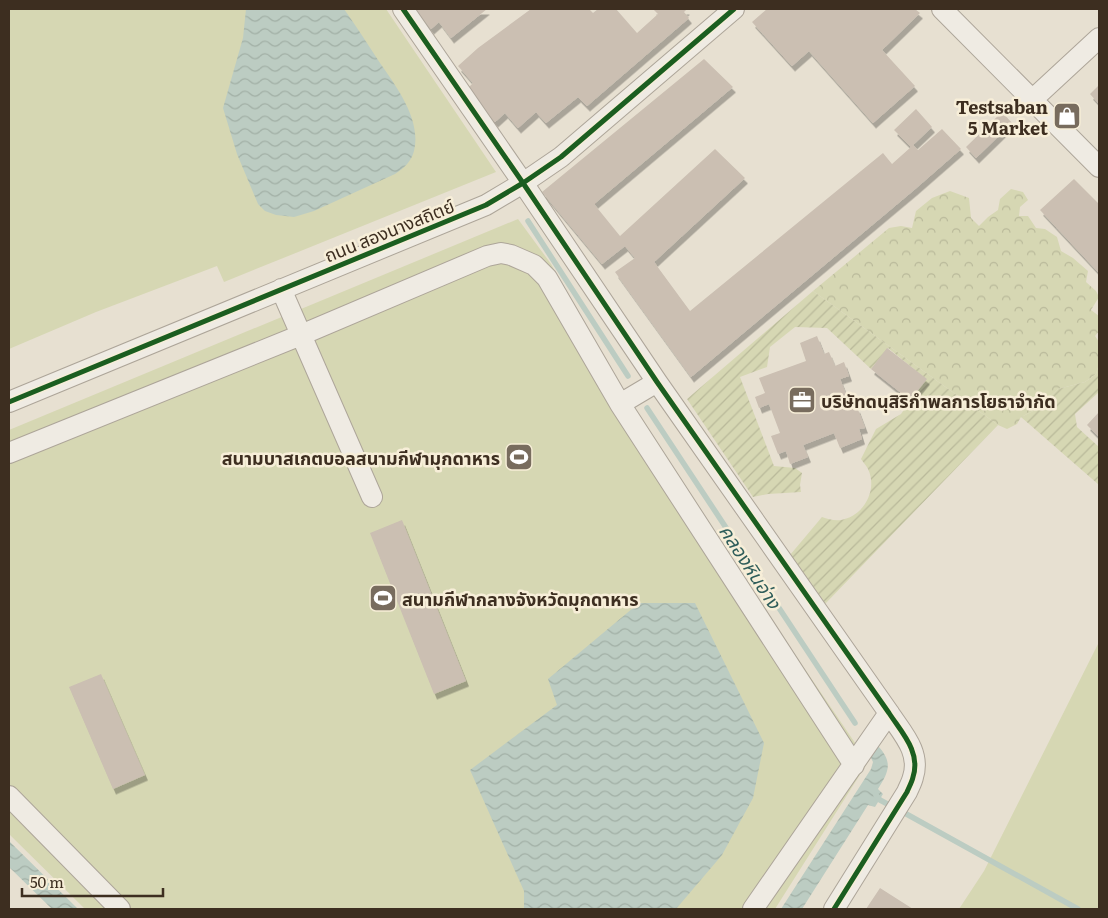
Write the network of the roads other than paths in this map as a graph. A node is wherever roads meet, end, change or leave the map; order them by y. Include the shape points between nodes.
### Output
1 (403, 9) edge
2 (734, 9) edge
3 (942, 9) edge
4 (1099, 38) edge
5 (1032, 100) junction
6 (1099, 167) edge
7 (523, 183) junction
8 (281, 289) junction
9 (301, 335) junction
10 (658, 382) junction
11 (9, 402) edge
12 (620, 404) junction
13 (9, 453) edge
14 (372, 497) dead end
15 (889, 714) junction
16 (854, 765) junction
17 (9, 796) edge
18 (120, 909) edge
19 (753, 909) edge
20 (834, 909) edge

1 - 7 street
2 - 7 street, ถนน สองนางสถิตย์ via 561,157
3 - 5 street
4 - 5 street
5 - 6 street
7 - 8 street, ถนน สองนางสถิตย์ via 486,205
7 - 10 street
8 - 9 street
8 - 11 street, ถนน สองนางสถิตย์
9 - 12 street via 487,256 511,255 534,265 547,278
9 - 13 street
9 - 14 street
10 - 12 street
10 - 15 street
12 - 16 street
15 - 16 street
15 - 20 street via 913,752 916,763 913,777 907,792
16 - 19 street
17 - 18 street

